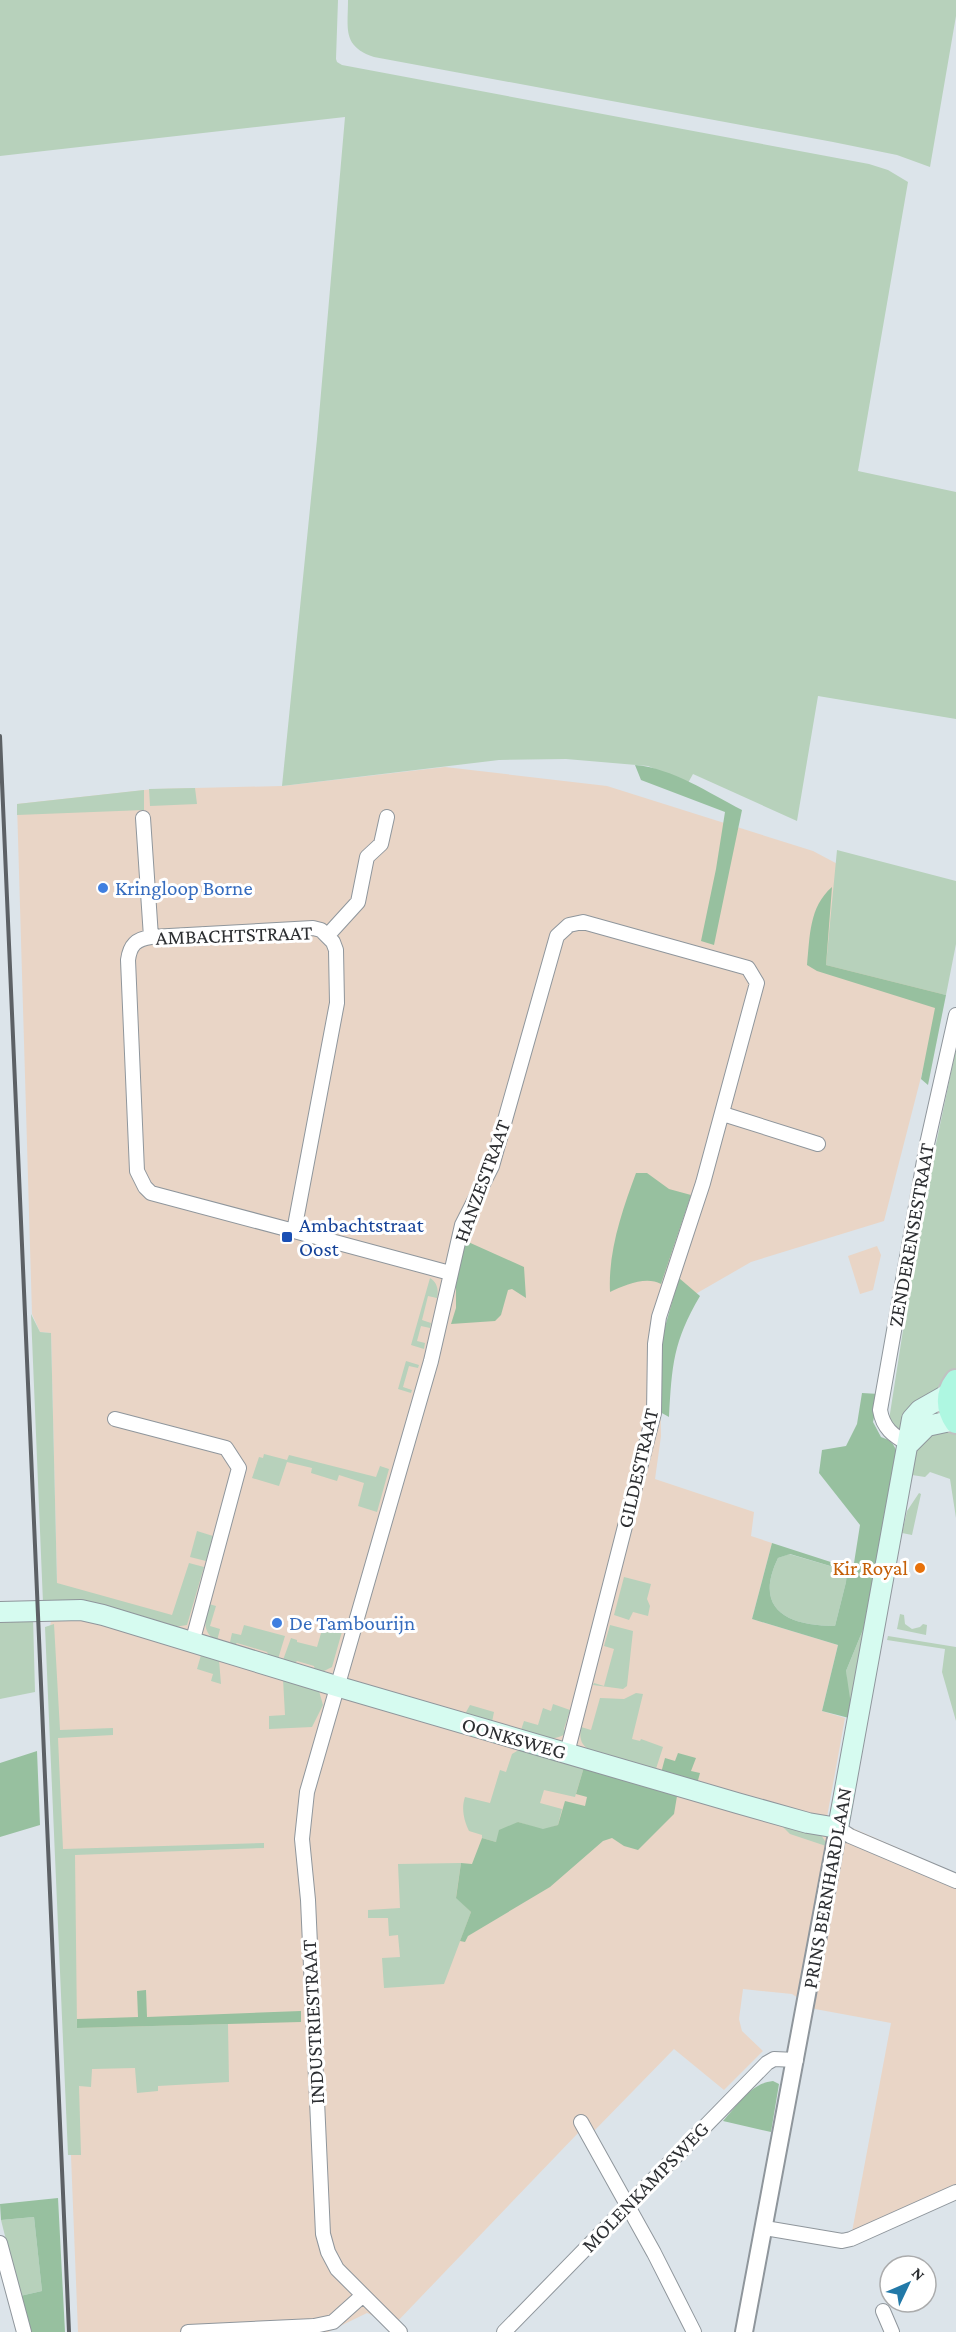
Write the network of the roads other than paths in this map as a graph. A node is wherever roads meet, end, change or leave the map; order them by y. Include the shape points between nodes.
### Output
1 (387, 817) dead end
2 (142, 818) dead end
3 (328, 935) junction
4 (151, 938) junction
5 (744, 966) joint
6 (956, 1015) edge
7 (723, 1114) junction
8 (818, 1144) dead end
9 (294, 1231) junction
10 (450, 1273) junction
11 (953, 1387) edge
12 (115, 1419) dead end
13 (955, 1421) edge
14 (909, 1444) junction
15 (0, 1612) edge
16 (192, 1642) junction
17 (336, 1686) junction
18 (567, 1753) junction
19 (838, 1828) junction
20 (956, 1881) edge
21 (796, 2060) junction
22 (581, 2122) dead end
23 (956, 2192) edge
24 (628, 2205) junction
25 (765, 2228) junction
26 (0, 2243) edge
27 (362, 2296) junction
28 (884, 2314) edge
29 (24, 2332) edge
30 (188, 2332) edge
31 (400, 2332) edge
32 (504, 2332) edge
33 (694, 2332) edge
34 (744, 2332) edge
35 (892, 2332) edge

1 - 3 street via 381,844 366,857 358,902
2 - 4 street
3 - 4 street, AMBACHTSTRAAT via 312,928
3 - 9 street, AMBACHTSTRAAT via 336,950 337,1002
4 - 9 street, AMBACHTSTRAAT via 134,943 128,960 140,1179 159,1196
5 - 7 street, GILDESTRAAT via 757,983
5 - 10 street, HANZESTRAAT via 583,922 569,925 557,936 492,1166 462,1225
6 - 14 street, ZENDERENSESTRAAT via 927,1144 880,1410 882,1423
7 - 8 street
7 - 18 street, GILDESTRAAT via 659,1317 654,1413
9 - 10 street, AMBACHTSTRAAT
10 - 17 street, HANZESTRAAT via 432,1361
11 - 13 main road via 950,1412
11 - 14 main road, PRINS BERNHARDLAAN via 912,1419
12 - 16 street via 226,1448 239,1468
13 - 14 main road via 927,1426
14 - 19 main road, PRINS BERNHARDLAAN
15 - 16 main road, OONKSWEG via 81,1610
16 - 17 main road, OONKSWEG
17 - 18 main road, OONKSWEG
17 - 27 street, INDUSTRIESTRAAT via 307,1792 303,1839 323,2234 337,2269
18 - 19 main road, OONKSWEG via 808,1823
19 - 20 street
19 - 21 street, PRINS BERNHARDLAAN
21 - 24 street, MOLENKAMPSWEG via 774,2059 766,2063
21 - 25 street, PRINS BERNHARDLAAN
22 - 24 street
23 - 25 street via 842,2241
24 - 32 street, MOLENKAMPSWEG
24 - 33 street
25 - 34 street, PRINS BERNHARDLAAN
26 - 29 street
27 - 30 street via 333,2322 315,2326
27 - 31 street, INDUSTRIESTRAAT
28 - 35 street

